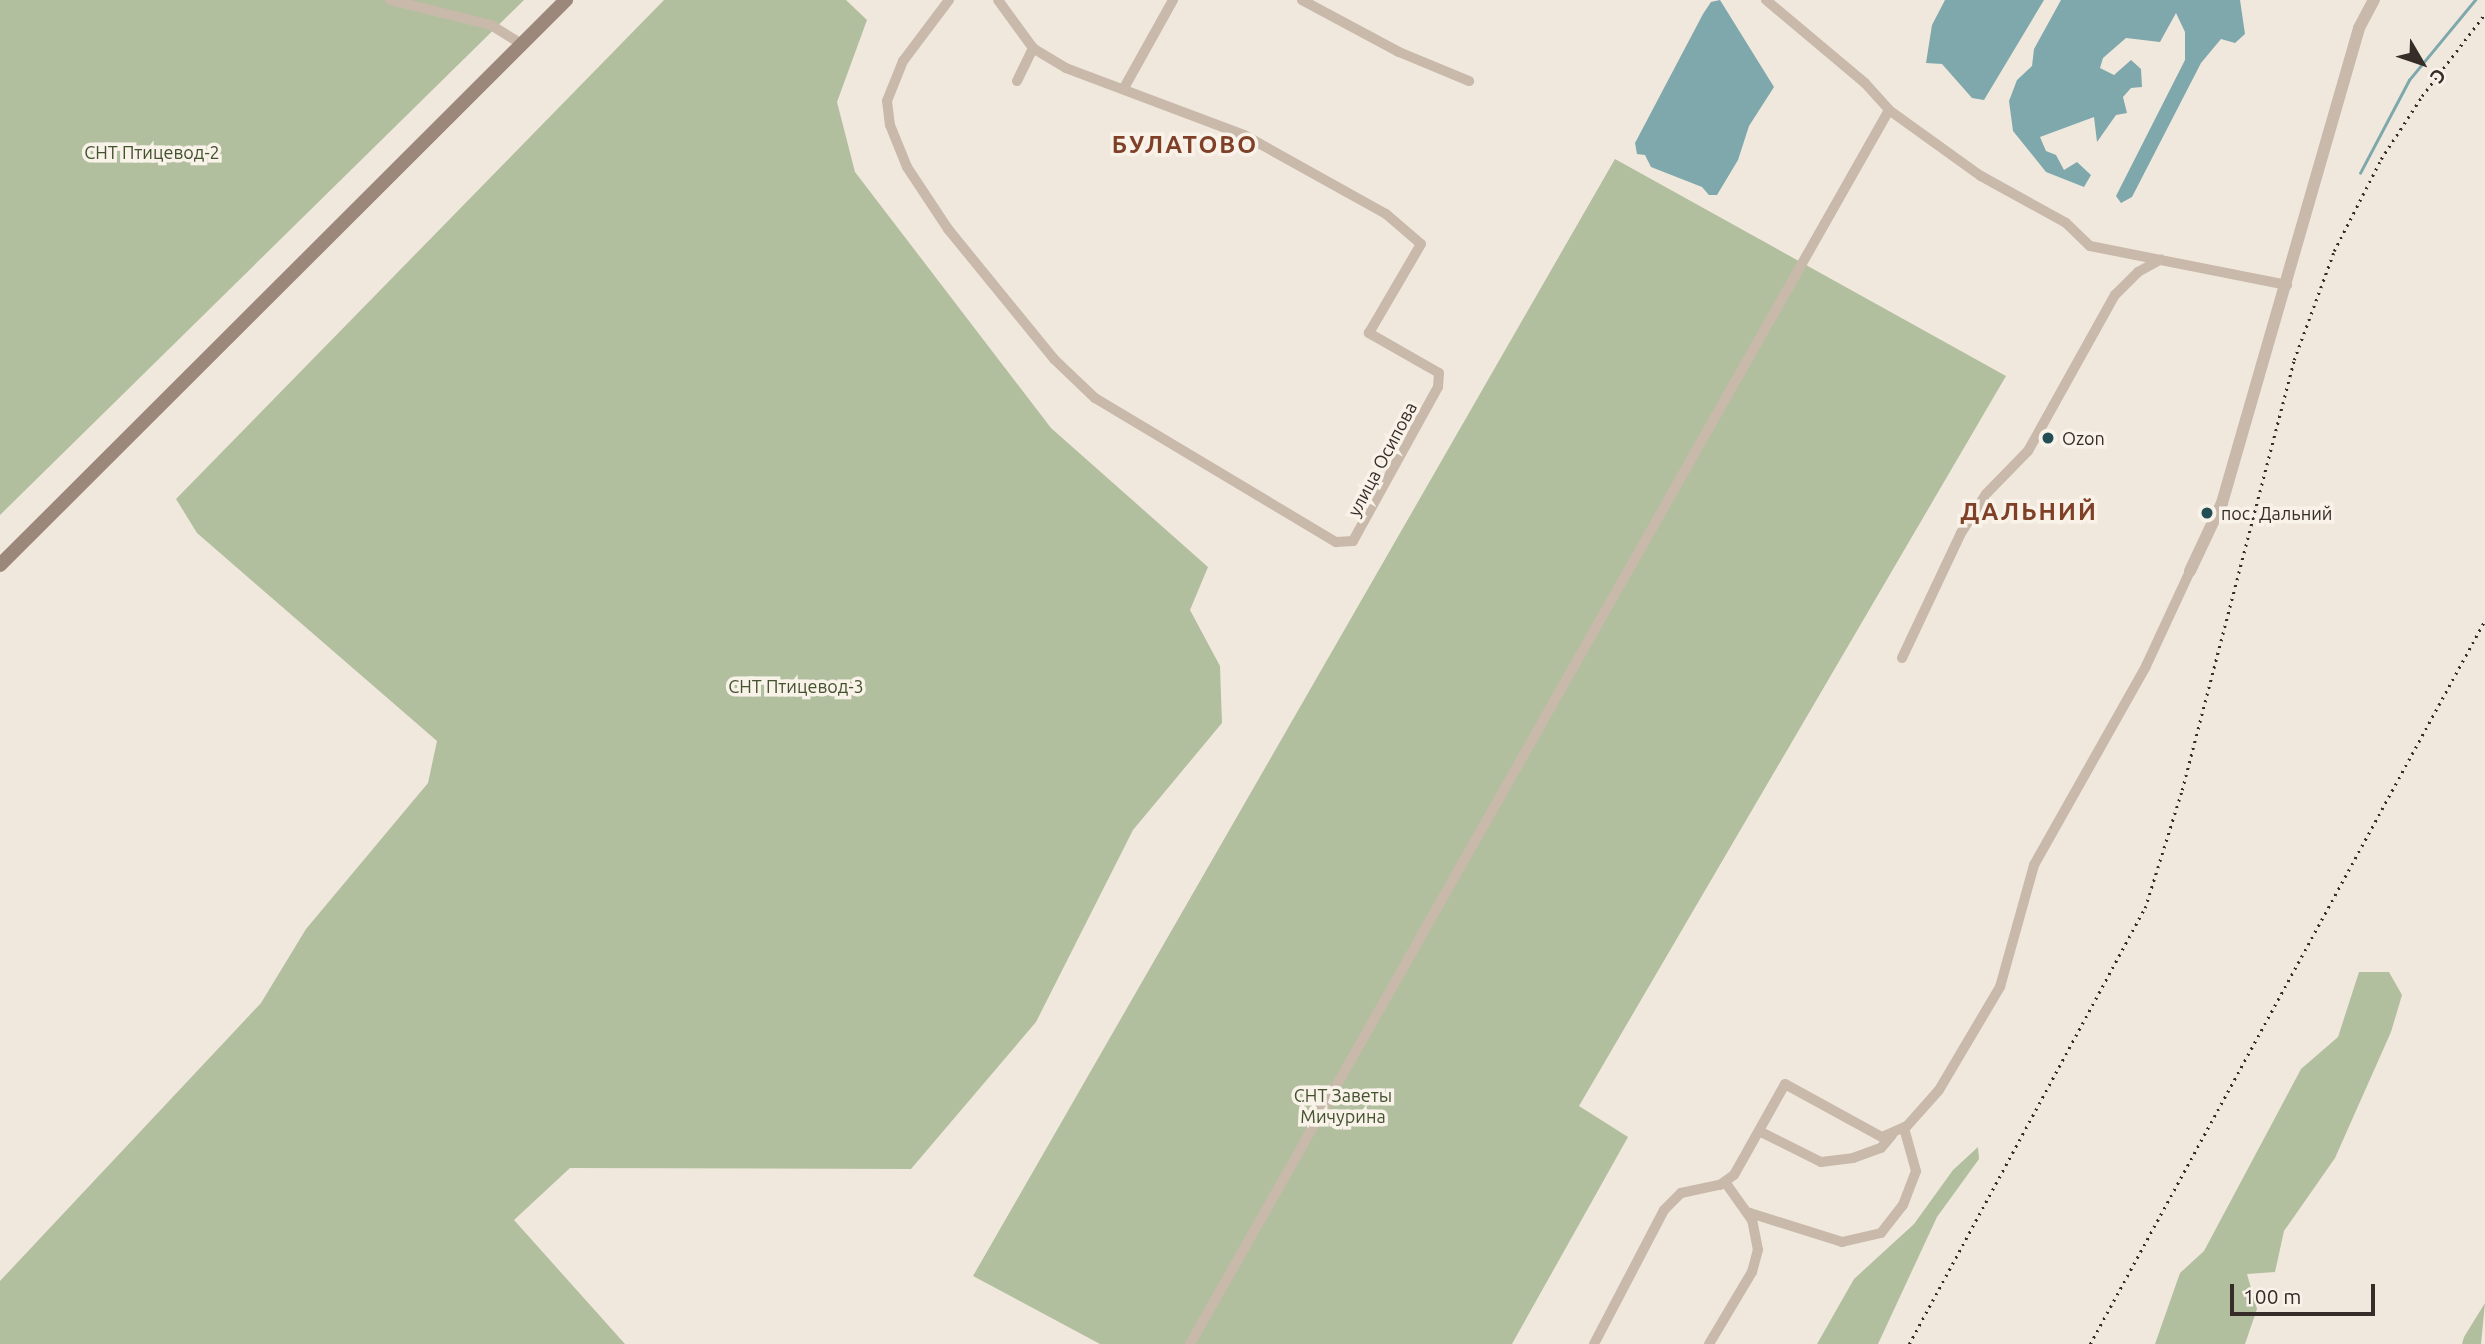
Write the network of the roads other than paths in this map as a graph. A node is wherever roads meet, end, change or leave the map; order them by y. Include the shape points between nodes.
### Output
1 (390, 0) edge
2 (566, 0) edge
3 (949, 0) edge
4 (998, 0) edge
5 (1172, 0) edge
6 (1302, 0) edge
7 (1766, 0) edge
8 (2374, 0) edge
9 (522, 44) junction
10 (1033, 48) junction
11 (1017, 81) dead end
12 (1469, 81) dead end
13 (1124, 88) junction
14 (1889, 110) junction
15 (2161, 259) junction
16 (2287, 285) junction
17 (0, 565) edge
18 (2190, 571) joint
19 (1902, 658) dead end
20 (1904, 1128) junction
21 (1759, 1131) junction
22 (1892, 1135) junction
23 (1725, 1182) junction
24 (1747, 1213) junction
25 (1189, 1344) edge
26 (1594, 1344) edge
27 (1709, 1344) edge

1 - 9 street via 491,25
2 - 9 main road
3 - 13 street, улица Осипова via 903,61 887,101 890,125 907,167 948,229 1054,359 1095,398 1336,542 1353,541 1438,387 1439,373 1369,333 1421,244 1386,215 1244,135
4 - 10 street, улица Осипова
5 - 13 street
6 - 12 street via 1399,52
7 - 14 street via 1865,83
8 - 16 street via 2359,27
9 - 17 main road
10 - 11 street
10 - 13 street, улица Осипова via 1066,68
14 - 15 street via 1981,176 2066,223 2090,246
14 - 25 street
15 - 16 street
15 - 19 street via 2138,272 2115,295 2028,451 1980,503 1961,533
16 - 18 street via 2222,503
18 - 20 street via 2146,666 2034,865 2015,922 2007,969 1993,1002 1939,1090
20 - 22 street
20 - 24 street via 1916,1171 1903,1205 1881,1233 1842,1242
21 - 22 street via 1821,1161 1853,1158 1881,1148
21 - 22 street via 1785,1084 1868,1132
21 - 23 street via 1734,1175
23 - 24 street
23 - 26 street via 1681,1193 1672,1201
24 - 27 street via 1757,1230 1752,1272

